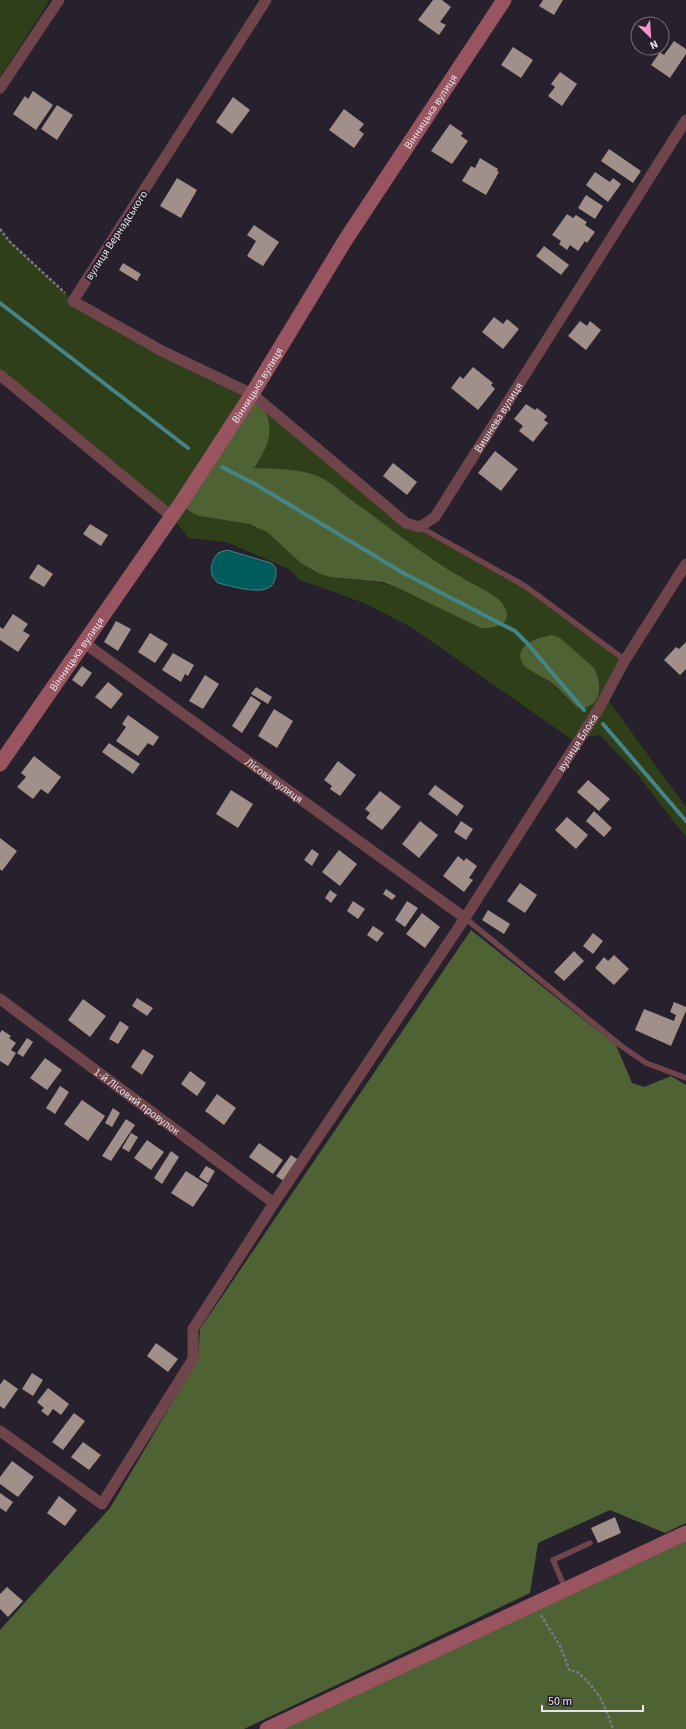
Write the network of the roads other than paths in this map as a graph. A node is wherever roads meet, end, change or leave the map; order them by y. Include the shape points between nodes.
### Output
1 (59, 0) edge
2 (266, 0) edge
3 (504, 0) edge
4 (0, 88) edge
5 (686, 120) edge
6 (1, 380) edge
7 (252, 394) junction
8 (172, 516) junction
9 (420, 527) junction
10 (686, 564) edge
11 (83, 642) junction
12 (625, 660) junction
13 (0, 764) edge
14 (465, 918) junction
15 (0, 999) edge
16 (686, 1078) edge
17 (274, 1203) junction
18 (0, 1431) edge
19 (686, 1533) edge
20 (590, 1543) dead end
21 (565, 1589) junction
22 (267, 1729) edge

1 - 4 street
2 - 7 street, вулиця Вернадського via 73,301 162,351
3 - 7 street, Вінницька вулиця via 346,238
5 - 9 street, Вишнева вулиця via 435,517
6 - 8 street
7 - 8 street, Вінницька вулиця
7 - 9 street via 406,522
8 - 11 street, Вінницька вулиця
9 - 12 lane via 525,586
10 - 12 street, вулиця Блока
11 - 13 street, Вінницька вулиця
11 - 14 street, Лісова вулиця
12 - 14 street, вулиця Блока via 598,710
14 - 16 lane via 620,1045 646,1063
14 - 17 street, вулиця Блока
15 - 17 street, 1-й Лісовий провулок
17 - 18 street, вулиця Блока via 194,1329 193,1359 102,1504
19 - 21 street
20 - 21 lane via 553,1560
21 - 22 street

